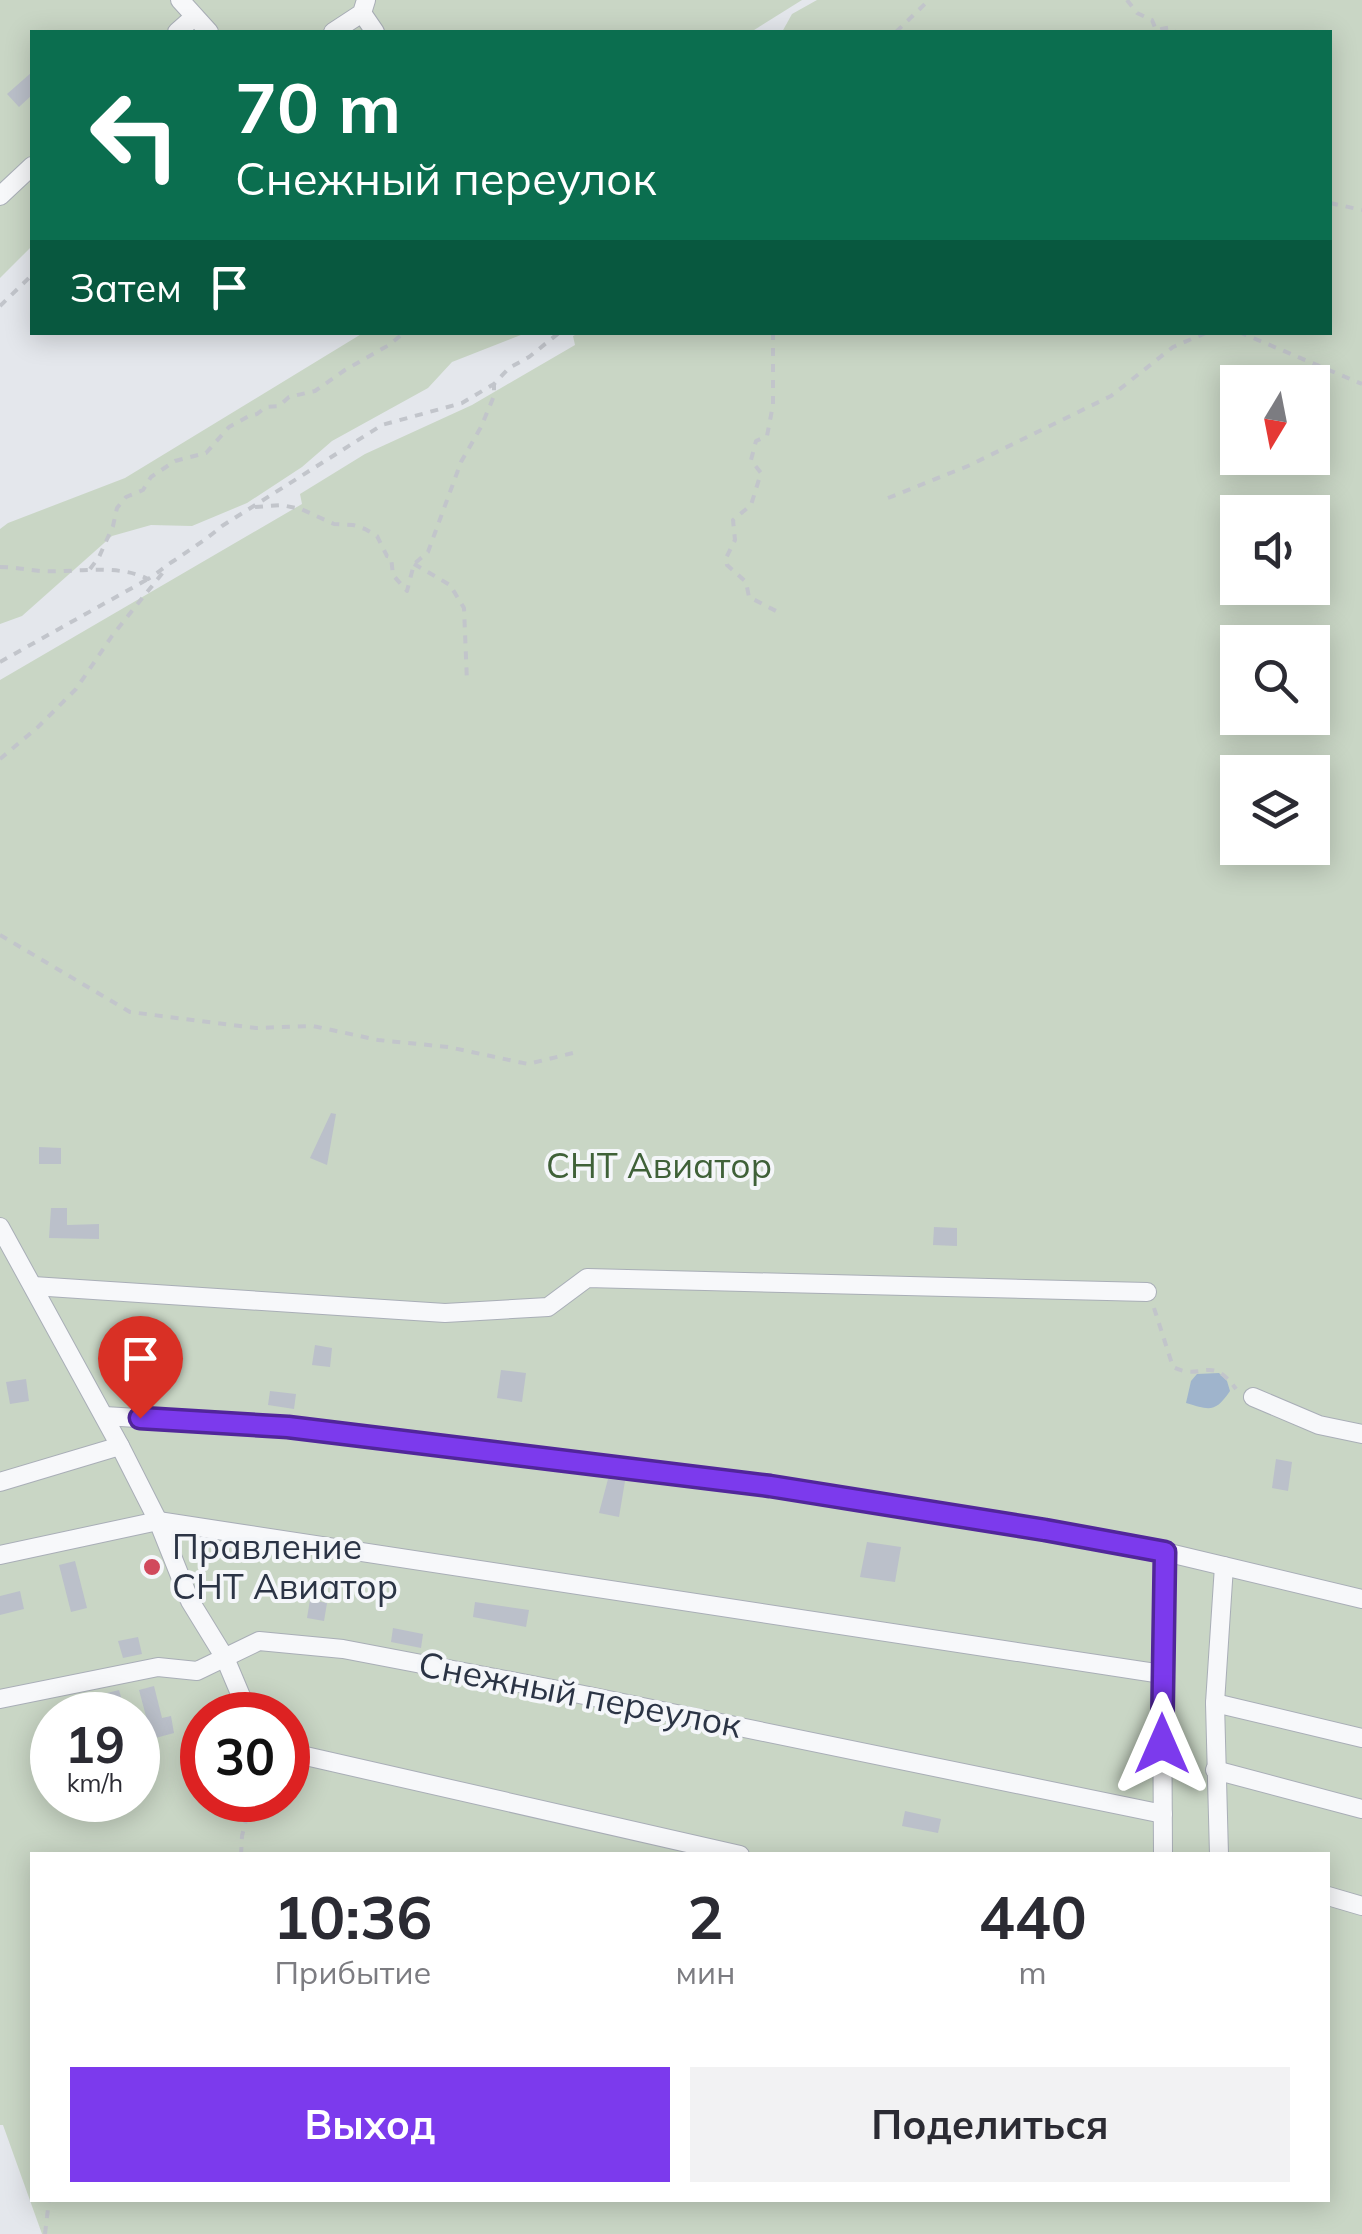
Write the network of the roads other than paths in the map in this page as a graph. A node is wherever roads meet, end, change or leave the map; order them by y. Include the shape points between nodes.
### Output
1 (180, 0) edge
2 (364, 6) edge
3 (194, 17) junction
4 (179, 30) edge
5 (207, 30) edge
6 (335, 30) edge
7 (374, 30) edge
8 (30, 168) edge
9 (0, 196) edge
10 (0, 1227) edge
11 (33, 1286) junction
12 (1148, 1292) road end
13 (1254, 1397) road end
14 (104, 1416) junction
15 (1362, 1434) edge
16 (120, 1446) junction
17 (0, 1482) edge
18 (158, 1521) junction
19 (1165, 1552) junction
20 (0, 1555) edge
21 (1224, 1566) junction
22 (1362, 1599) edge
23 (224, 1658) junction
24 (1162, 1674) junction
25 (239, 1692) edge
26 (0, 1698) edge
27 (1215, 1704) junction
28 (1362, 1738) edge
29 (310, 1757) edge
30 (1215, 1770) junction
31 (1362, 1810) edge
32 (1163, 1814) junction
33 (727, 1852) edge
34 (1163, 1852) edge
35 (1218, 1852) edge
36 (1330, 1897) edge
37 (1362, 1906) edge

1 - 3 street
2 - 6 street
2 - 7 street
3 - 4 street
3 - 5 street
8 - 9 street
10 - 11 street
11 - 12 street via 445,1313 548,1307 587,1278
11 - 14 street
13 - 15 street via 1319,1426
14 - 16 street
14 - 19 street via 288,1427 770,1486
16 - 17 street
16 - 18 street
18 - 20 street
18 - 23 street via 190,1600
18 - 24 street
19 - 21 street
19 - 24 street
21 - 22 street
21 - 27 street
23 - 25 street
23 - 26 street, Снежный переулок via 197,1671 158,1666
23 - 32 street, Снежный переулок via 259,1641 343,1649
24 - 32 street
27 - 28 street
27 - 30 street
29 - 33 street
30 - 31 street
30 - 35 street
32 - 34 street
36 - 37 street

